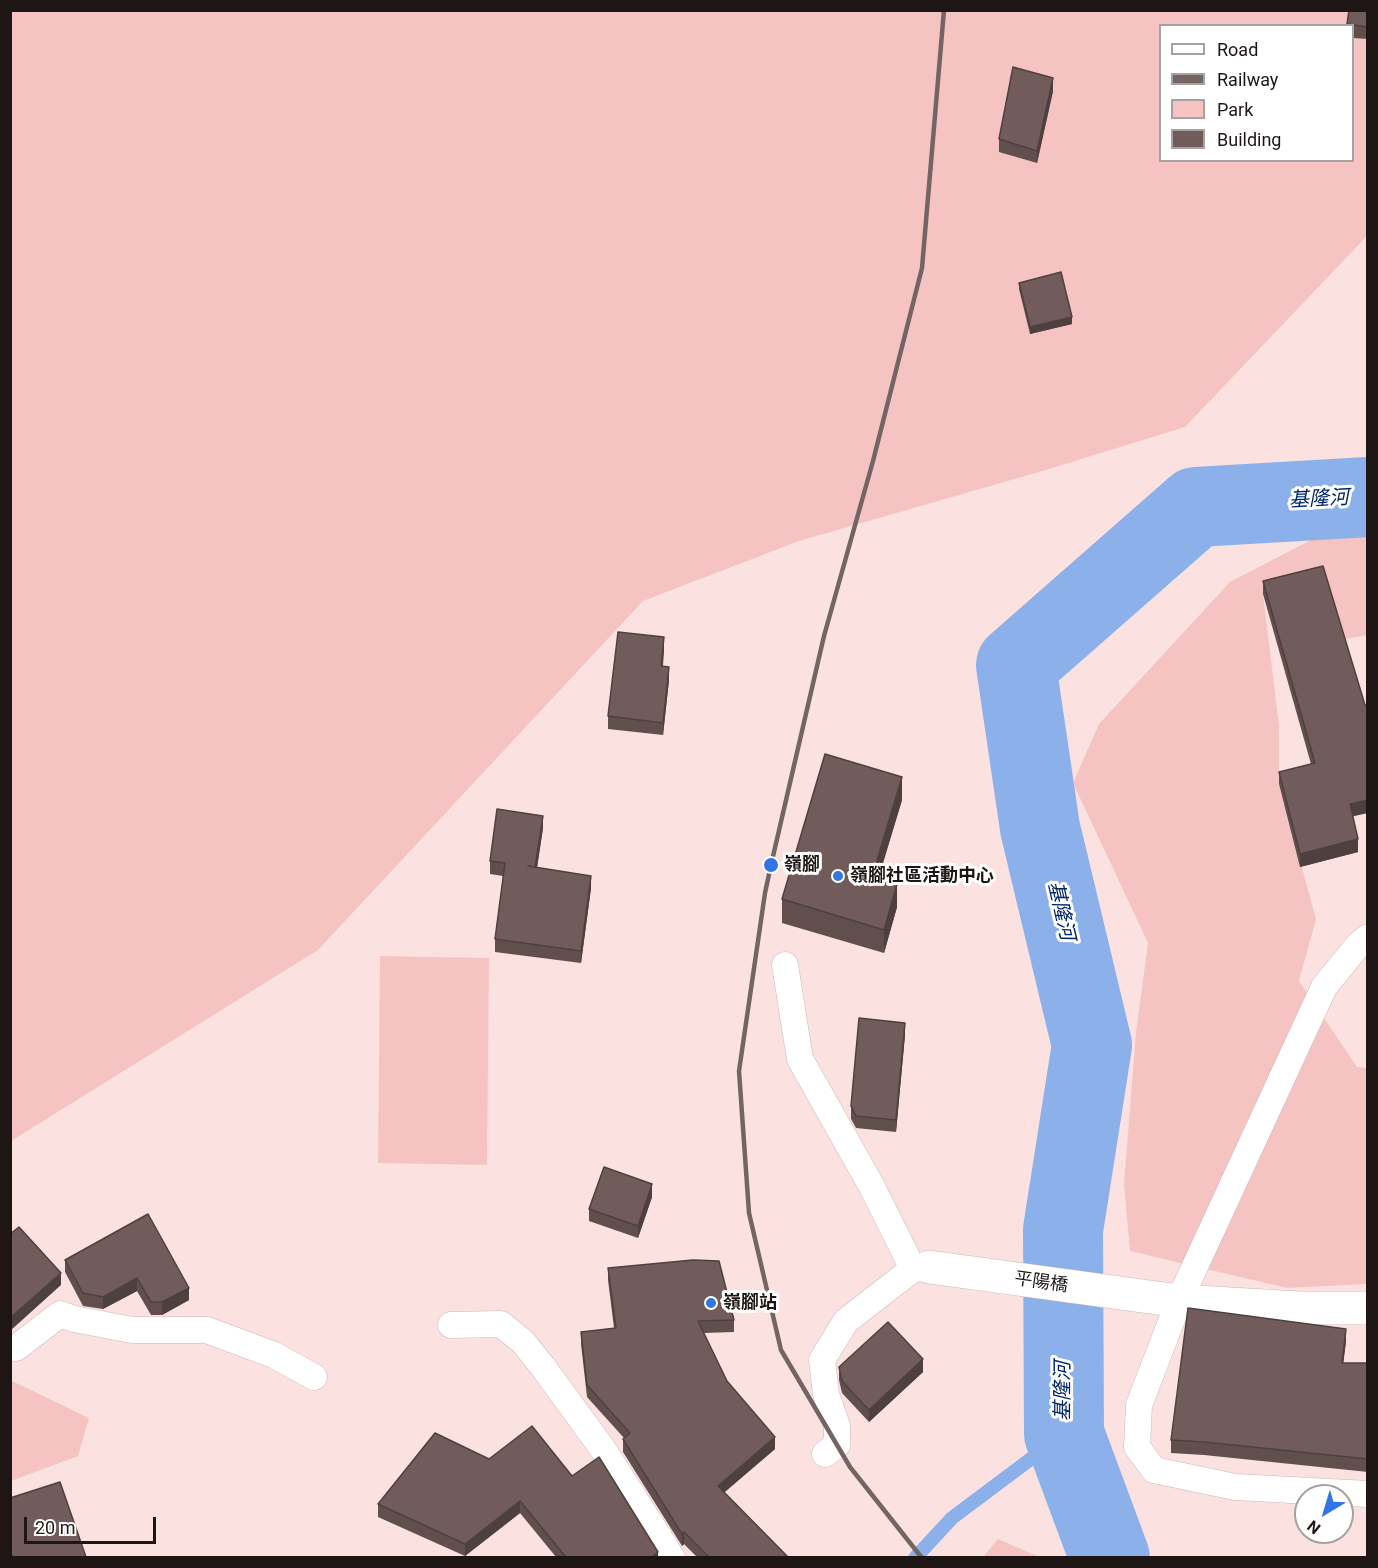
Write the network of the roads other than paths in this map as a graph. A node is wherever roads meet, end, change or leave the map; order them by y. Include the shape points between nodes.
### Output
1 (1368, 937) edge
2 (784, 965) dead end
3 (921, 1268) junction
4 (1166, 1300) junction
5 (1368, 1308) edge
6 (451, 1325) dead end
7 (16, 1348) dead end
8 (314, 1377) dead end
9 (825, 1454) dead end
10 (1368, 1494) edge
11 (672, 1557) edge

1 - 4 lane via 1324,987
2 - 3 lane via 800,1059
3 - 4 street, 平陽橋
3 - 9 lane via 846,1321 822,1360 825,1394 837,1426 837,1445
4 - 5 street, 平陽橋
4 - 10 lane via 1139,1405 1137,1447 1154,1470 1235,1487
6 - 11 lane via 501,1324 523,1342 605,1452
7 - 8 lane via 60,1314 132,1330 207,1330 274,1355

